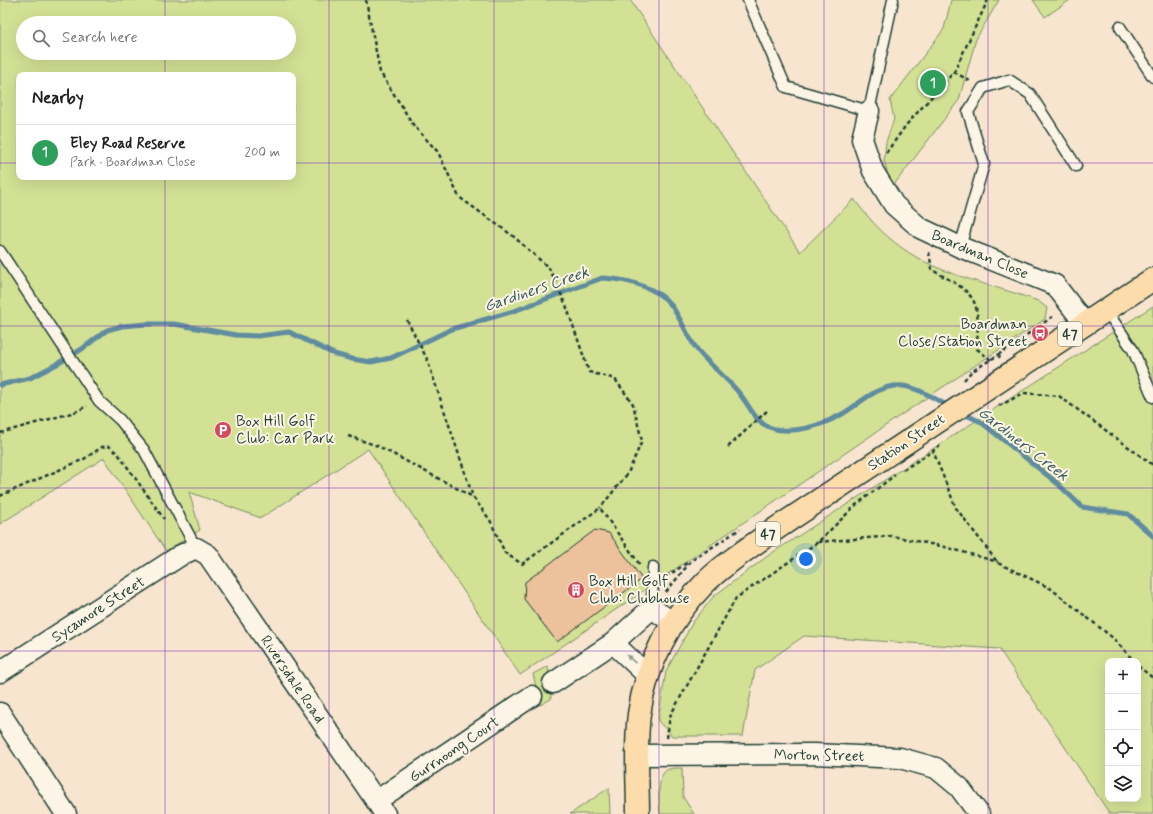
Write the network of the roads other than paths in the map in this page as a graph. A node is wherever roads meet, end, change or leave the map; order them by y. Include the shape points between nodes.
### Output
1 (748, 0) edge
2 (893, 0) edge
3 (1120, 27) dead end
4 (1153, 77) edge
5 (869, 111) junction
6 (1076, 166) dead end
7 (960, 247) junction
8 (0, 251) edge
9 (1153, 279) edge
10 (1106, 310) junction
11 (1085, 324) junction
12 (1153, 397) edge
13 (196, 548) junction
14 (653, 567) dead end
15 (652, 608) junction
16 (673, 623) junction
17 (613, 643) junction
18 (0, 672) edge
19 (648, 676) junction
20 (553, 683) dead end
21 (532, 696) dead end
22 (0, 713) edge
23 (638, 755) junction
24 (380, 808) edge
25 (66, 814) edge
26 (638, 814) edge
27 (979, 814) edge

1 - 5 lane via 786,87
2 - 5 lane
3 - 4 lane
5 - 7 street, Boardman Close via 862,139 873,171 894,205 920,228
6 - 7 lane via 1030,94 1009,80 983,88 968,112 984,164
7 - 11 street, Boardman Close via 1055,285
8 - 13 lane via 99,401 120,420 144,450
9 - 10 main road, Station Street / 47
10 - 11 main road, Station Street / 47
10 - 12 lane via 1133,350
11 - 16 main road, Station Street / 47 via 728,562 692,597
13 - 18 street, Sycamore Street via 181,555
13 - 24 street, Riversdale Road via 208,555
14 - 15 lane
15 - 16 street
15 - 17 street
16 - 19 main road, Station Street / 47
19 -> 17 street
17 - 20 street
19 - 23 main road, Station Street / 47 via 639,714
21 - 24 street, Gurrnoong Court
22 - 25 street
23 - 26 main road, Station Street / 47
23 - 27 street, Morton Street via 815,754 900,758 936,768 959,787

